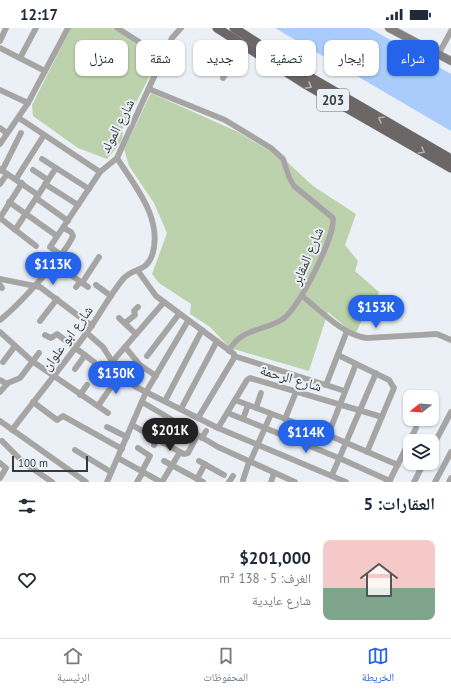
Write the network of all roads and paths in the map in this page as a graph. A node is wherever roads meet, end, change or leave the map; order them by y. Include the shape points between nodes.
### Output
1 (6, 28) edge
2 (36, 28) edge
3 (68, 28) edge
4 (117, 28) edge
5 (181, 28) edge
6 (217, 28) edge
7 (234, 28) edge
8 (389, 28) edge
9 (402, 31) edge
10 (451, 31) edge
11 (136, 40) edge
12 (171, 40) edge
13 (236, 40) edge
14 (416, 40) edge
15 (0, 41) edge
16 (0, 48) edge
17 (248, 48) edge
18 (439, 53) edge
19 (439, 55) edge
20 (20, 58) junction
21 (451, 61) edge
22 (45, 71) junction
23 (154, 76) edge
24 (148, 89) junction
25 (0, 90) edge
26 (28, 103) junction
27 (18, 118) junction
28 (0, 128) edge
29 (7, 133) junction
30 (21, 133) dead end
31 (44, 135) junction
32 (0, 144) edge
33 (117, 158) junction
34 (42, 159) dead end
35 (451, 159) edge
36 (56, 168) junction
37 (451, 168) edge
38 (33, 170) dead end
39 (3, 171) edge
40 (100, 172) junction
41 (16, 179) junction
42 (47, 182) junction
43 (22, 183) junction
44 (0, 184) edge
45 (89, 189) junction
46 (37, 196) junction
47 (9, 202) junction
48 (78, 205) junction
49 (25, 214) junction
50 (0, 218) edge
51 (68, 221) junction
52 (64, 228) junction
53 (15, 230) junction
54 (57, 236) junction
55 (36, 246) dead end
56 (61, 255) junction
57 (99, 258) dead end
58 (54, 263) junction
59 (138, 271) junction
60 (0, 279) edge
61 (81, 282) junction
62 (35, 284) junction
63 (96, 285) dead end
64 (76, 287) dead end
65 (88, 287) dead end
66 (111, 296) junction
67 (302, 296) junction
68 (57, 299) junction
69 (164, 302) junction
70 (138, 307) dead end
71 (179, 314) junction
72 (119, 318) dead end
73 (0, 320) edge
74 (40, 321) dead end
75 (188, 321) junction
76 (125, 323) junction
77 (92, 326) junction
78 (202, 330) junction
79 (347, 331) junction
80 (87, 333) junction
81 (1, 334) edge
82 (136, 334) junction
83 (45, 335) dead end
84 (451, 340) edge
85 (217, 341) junction
86 (15, 346) junction
87 (125, 347) junction
88 (76, 348) junction
89 (39, 353) dead end
90 (232, 354) junction
91 (85, 355) junction
92 (338, 355) junction
93 (147, 356) dead end
94 (32, 361) junction
95 (3, 362) dead end
96 (94, 362) dead end
97 (112, 362) junction
98 (356, 364) junction
99 (75, 369) dead end
100 (376, 373) junction
101 (120, 374) junction
102 (156, 376) junction
103 (54, 377) junction
104 (0, 380) edge
105 (7, 384) junction
106 (87, 385) dead end
107 (326, 385) junction
108 (345, 391) junction
109 (0, 392) edge
110 (146, 392) junction
111 (296, 392) junction
112 (261, 393) dead end
113 (80, 395) junction
114 (236, 400) junction
115 (165, 401) junction
116 (33, 402) junction
117 (142, 402) junction
118 (248, 405) junction
119 (340, 405) junction
120 (98, 406) junction
121 (256, 408) junction
122 (181, 409) junction
123 (360, 410) junction
124 (451, 412) edge
125 (108, 413) dead end
126 (228, 413) junction
127 (271, 414) junction
128 (382, 417) junction
129 (198, 418) junction
130 (243, 419) junction
131 (285, 419) junction
132 (0, 421) edge
133 (132, 425) junction
134 (107, 427) dead end
135 (218, 428) junction
136 (265, 428) junction
137 (416, 428) dead end
138 (12, 430) junction
139 (206, 431) dead end
140 (328, 435) junction
141 (439, 435) edge
142 (166, 436) dead end
143 (127, 437) junction
144 (200, 437) junction
145 (2, 440) dead end
146 (163, 442) junction
147 (346, 442) junction
148 (257, 445) junction
149 (138, 448) dead end
150 (122, 449) junction
151 (75, 450) dead end
152 (180, 452) junction
153 (367, 452) junction
154 (451, 452) edge
155 (118, 458) junction
156 (339, 458) junction
157 (164, 461) dead end
158 (199, 461) dead end
159 (249, 462) junction
160 (0, 463) edge
161 (205, 464) junction
162 (172, 465) junction
163 (398, 466) junction
164 (420, 470) edge
165 (111, 472) junction
166 (142, 472) junction
167 (274, 473) junction
168 (224, 475) dead end
169 (233, 476) dead end
170 (332, 476) junction
171 (0, 478) edge
172 (451, 478) edge
173 (200, 480) edge
174 (243, 480) dead end
175 (52, 482) edge
176 (86, 482) edge
177 (107, 482) edge
178 (137, 482) edge
179 (162, 482) edge
180 (229, 482) edge
181 (271, 482) edge
182 (294, 482) edge
183 (346, 482) edge
184 (390, 482) edge
185 (414, 482) edge
186 (435, 482) edge
187 (449, 482) edge

1 - 15 street
2 - 20 street
3 - 22 street
4 - 11 street
5 - 12 street, شارع المولد
6 - 13 main road, 203
35 -> 7 main road, 203 via 319,83
8 - 9 main road
9 - 14 main road
10 - 18 street
16 - 20 street
17 -> 37 main road, 203 via 305,84
19 - 21 main road
20 - 22 street
22 - 26 street
23 - 24 street, شارع المولد
24 - 33 street, شارع المولد
24 - 67 street, شارع المقابر via 225,120 271,148 283,159 294,186 332,216 328,240
25 - 26 street
26 - 27 street
27 - 29 street
27 - 31 street
28 - 29 street
29 - 32 street
30 - 39 street
31 - 40 street
31 - 41 street
33 - 40 street, شارع المولد
33 - 59 street, شارع ابو علوان via 144,199 153,228 153,252 147,263
34 - 36 street
36 - 42 street
36 - 45 street
38 - 42 street
39 - 41 street
39 - 44 street
40 - 45 street, شارع المولد
41 - 43 street
42 - 46 street
42 - 48 street
43 - 46 street
43 - 47 street
45 - 48 street, شارع المولد
46 - 49 street
46 - 51 street
47 - 49 street
47 - 50 street
48 - 51 street, شارع المولد
49 - 53 street
49 - 54 street
50 - 53 street
51 - 52 street, شارع المولد
52 - 54 street, شارع المولد
52 - 56 street via 73,236
53 - 55 street
54 - 56 street, شارع المولد via 50,247
56 - 58 street
57 - 61 street
58 - 61 street
58 - 62 street
59 - 66 street, شارع ابو علوان via 124,278
59 - 69 street via 149,288
60 - 62 street via 20,284
61 - 64 street
61 - 65 street
62 - 68 street
62 - 73 street
63 - 66 street
66 - 77 street, شارع ابو علوان
67 - 79 street
67 - 90 street, شارع المقابر via 293,310 282,320 243,335 234,342
68 - 74 street
68 - 77 street
69 - 71 street
69 - 82 street
70 - 76 street via 134,311 135,315
71 - 75 street
71 - 93 street
72 - 76 street
75 - 78 street
75 - 102 street
76 - 82 street
77 - 80 street, شارع ابو علوان
78 - 85 street
78 - 115 street
79 - 84 street via 367,338 437,334
79 - 92 street
80 - 88 street, شارع ابو علوان
80 - 97 street via 103,347
81 - 86 street
82 - 87 street
83 - 88 street via 51,338 57,334
85 - 90 street
85 - 122 street
86 - 94 street
86 - 95 street
87 - 97 street
87 - 102 street via 140,365
88 - 91 street
88 - 103 street, شارع ابو علوان
89 - 94 street
90 - 107 street
90 - 129 street, شارع المقابر
91 - 96 street
91 - 99 street
92 - 98 street
92 - 107 street
94 - 103 street
94 - 105 street via 20,378
97 - 101 street
98 - 100 street
98 - 108 street
100 - 123 street
100 - 128 street via 390,380 394,388
101 - 110 street
101 - 120 street
102 - 110 street
103 - 113 street
103 - 116 street, شارع ابو علوان
104 - 105 street
105 - 109 street
106 - 113 street
107 - 108 street
108 - 119 street
110 - 115 street
110 - 117 street
111 - 114 street, شارع الرحمة via 250,378
111 - 119 street, شارع الرحمة
111 - 131 street
112 - 121 street
113 - 120 street
114 - 118 street
114 - 126 street, شارع الرحمة
115 - 122 street
116 - 138 street, شارع ابو علوان
116 - 150 street via 57,420 63,416
117 - 133 street
117 - 144 street
118 - 121 street
118 - 130 street
119 - 123 street, شارع الرحمة
119 - 140 street
120 - 125 street
121 - 127 street
122 - 129 street
123 - 128 street, شارع الرحمة
123 - 147 street
124 - 141 street
126 - 130 street
126 - 135 street, شارع الرحمة
127 - 131 street
127 - 136 street
128 - 153 street
129 - 135 street
130 - 136 street
131 - 140 street
132 - 138 street
133 - 143 street
133 - 146 street via 155,442
134 - 143 street
135 - 148 street
136 - 148 street
136 - 156 street via 275,435
137 - 163 street
138 - 176 street
139 - 144 street
140 - 147 street
142 - 146 street
143 - 150 street
144 - 152 street via 188,453
144 - 159 street
145 - 175 street via 23,462
146 - 152 street
147 - 153 street
147 - 156 street
148 - 159 street
148 - 170 street
149 - 166 street via 150,456
150 - 155 street
151 - 165 street
152 - 162 street
153 - 163 street
154 - 186 street
155 - 165 street
155 - 166 street
156 - 170 street
156 - 184 street
157 - 162 street
158 - 161 street
159 - 167 street
159 - 174 street
160 - 171 street via 6,468
161 - 168 street
161 - 173 street
162 - 173 street
162 - 179 street
163 - 184 street
164 - 185 street
165 - 177 street
166 - 178 street
166 - 179 street
167 - 181 street
167 - 182 street
169 - 180 street
170 - 183 street
172 - 187 street

